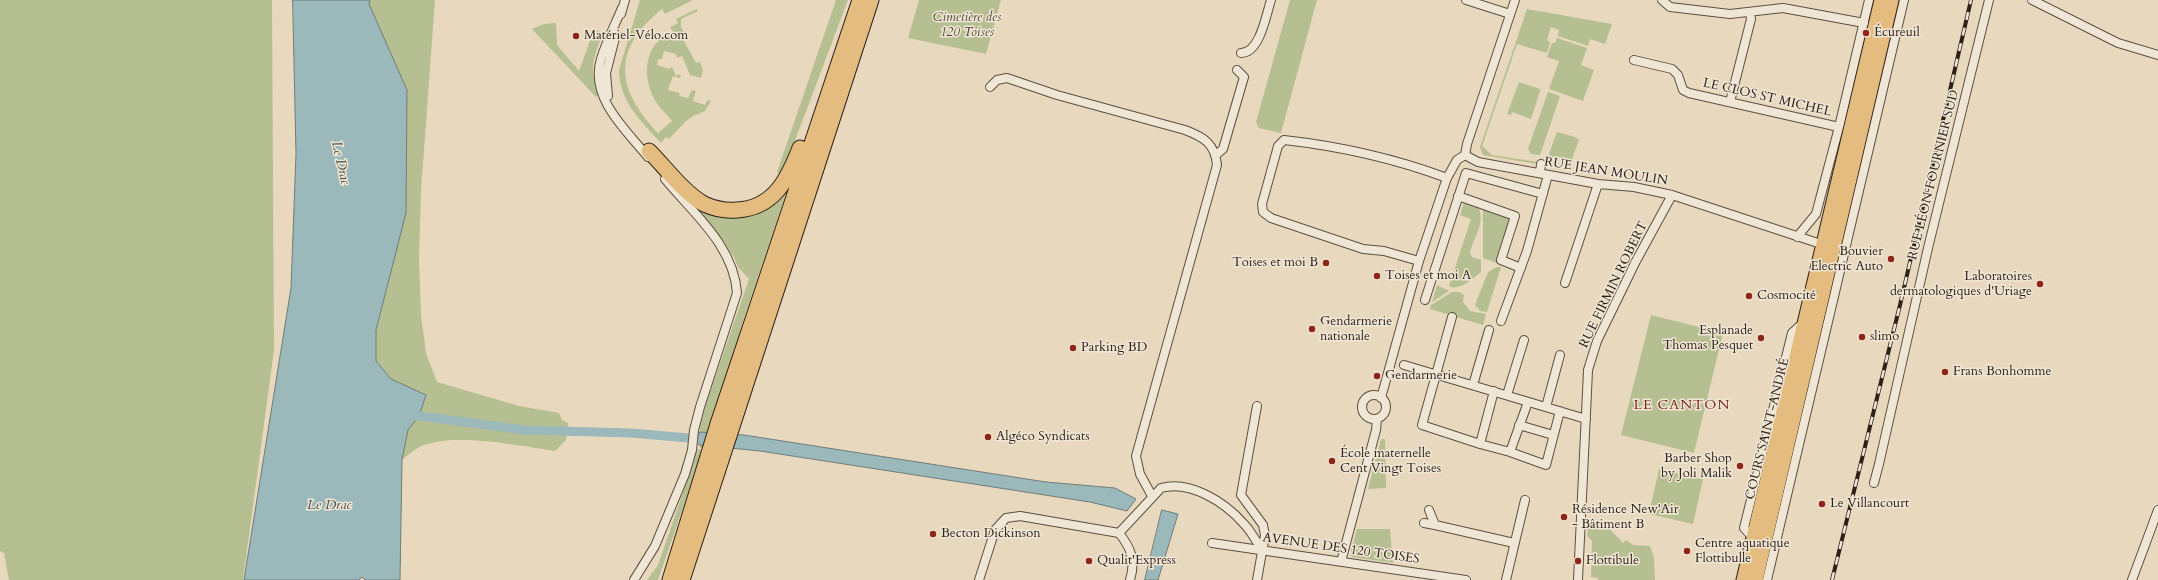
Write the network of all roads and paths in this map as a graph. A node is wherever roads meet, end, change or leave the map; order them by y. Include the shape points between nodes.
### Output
1 (860, 0) edge
2 (872, 0) edge
3 (1271, 0) edge
4 (1466, 0) edge
5 (1515, 0) edge
6 (1662, 0) edge
7 (1869, 0) edge
8 (1881, 0) edge
9 (1892, 0) edge
10 (1904, 0) edge
11 (1989, 0) edge
12 (2032, 0) edge
13 (624, 4) edge
14 (1750, 12) junction
15 (1510, 14) junction
16 (1864, 23) junction
17 (1241, 53) dead end
18 (842, 54) junction
19 (2158, 55) edge
20 (1634, 60) dead end
21 (1236, 70) dead end
22 (990, 87) dead end
23 (1730, 102) junction
24 (1839, 127) junction
25 (649, 151) junction
26 (1216, 155) junction
27 (1465, 155) junction
28 (1865, 162) junction
29 (1541, 164) dead end
30 (1828, 170) junction
31 (1853, 170) junction
32 (1544, 174) junction
33 (1447, 178) junction
34 (1838, 181) junction
35 (1598, 184) junction
36 (1543, 194) junction
37 (1672, 195) junction
38 (1458, 196) junction
39 (697, 216) junction
40 (1797, 237) junction
41 (1833, 248) junction
42 (1419, 261) junction
43 (1521, 268) junction
44 (1565, 283) dead end
45 (1425, 300) dead end
46 (1821, 301) junction
47 (1452, 317) dead end
48 (1501, 321) dead end
49 (1489, 330) dead end
50 (1524, 340) dead end
51 (1560, 355) dead end
52 (1404, 365) dead end
53 (1436, 374) junction
54 (1815, 375) junction
55 (1473, 385) junction
56 (1494, 391) junction
57 (1507, 395) junction
58 (1799, 396) junction
59 (1381, 398) junction
60 (1528, 402) junction
61 (1257, 406) dead end
62 (1546, 406) junction
63 (1560, 411) junction
64 (1377, 419) junction
65 (1586, 419) junction
66 (725, 425) junction
67 (1519, 425) junction
68 (1553, 435) junction
69 (1480, 444) junction
70 (716, 452) junction
71 (1510, 452) junction
72 (1874, 483) dead end
73 (1152, 496) junction
74 (1525, 500) dead end
75 (1429, 510) dead end
76 (2158, 510) edge
77 (2156, 522) edge
78 (1424, 523) dead end
79 (1435, 524) junction
80 (1119, 533) junction
81 (1772, 536) junction
82 (1212, 543) dead end
83 (1514, 543) junction
84 (1262, 550) junction
85 (693, 552) junction
86 (1341, 562) junction
87 (673, 579) edge
88 (634, 580) edge
89 (690, 580) edge
90 (979, 580) edge
91 (1130, 580) edge
92 (1257, 580) edge
93 (1466, 580) edge
94 (1506, 580) edge
95 (1578, 580) edge
96 (1743, 580) edge
97 (1756, 580) edge
98 (1767, 580) edge
99 (2132, 580) edge

1 - 18 highway
2 - 66 highway
3 - 17 street via 1257,43
4 - 15 street
5 - 15 street
6 - 14 street via 1670,7 1730,14
7 - 16 street
8 - 34 main road
9 - 31 main road
10 - 28 street
11 - 72 street, RUE LÉON FOURNIER SUD
12 - 19 street via 2118,42
13 - 25 street via 606,73 608,98
13 - 39 street via 601,61 599,72 604,101
14 - 16 street via 1784,8
14 - 23 street via 1751,19
15 - 27 street
16 - 24 street
18 - 25 highway via 818,98 787,179 775,194 760,205 744,210 726,210 705,204 689,192
18 - 66 highway
20 - 23 street, LE CLOS ST MICHEL via 1672,69 1678,75 1683,90 1689,93
21 - 26 street via 1244,77 1223,149
22 - 26 street via 997,80 1007,78 1057,95 1185,130 1200,135 1211,144
23 - 24 street, LE CLOS ST MICHEL
24 - 30 street
25 - 39 street
26 - 73 street via 1217,165 1136,456 1138,470
27 - 32 street, RUE JEAN MOULIN via 1478,162
27 - 33 street via 1457,160
28 - 31 street
28 - 41 street
29 - 32 street
30 - 34 street
30 - 40 street via 1816,214
31 - 41 main road
32 - 35 street, RUE JEAN MOULIN
32 - 36 street
33 - 42 street
33 - 42 street via 1417,167 1351,152 1284,140 1278,146 1262,204 1263,212 1271,218 1363,249 1384,251
34 - 41 main road
35 - 37 street, RUE JEAN MOULIN via 1634,187
35 - 44 street
36 - 38 street via 1466,173
36 - 43 street
37 - 40 street, RUE JEAN MOULIN
37 - 65 street, RUE FIRMIN ROBERT via 1597,341 1588,370
38 - 43 street via 1515,216 1501,260
38 - 45 street
39 - 88 street via 730,261 736,276 738,292 694,430 692,450 664,527
40 - 41 street, RUE JEAN MOULIN
41 - 46 main road
41 - 46 street
42 - 59 street
43 - 48 street
46 - 54 street, COURS SAINT-ANDRÉ
46 - 58 main road, COURS SAINT-ANDRÉ
46 - 96 main road, COURS SAINT-ANDRÉ via 1804,322
47 - 53 street
49 - 55 street
50 - 57 street
51 - 62 street
52 - 53 street
53 - 55 street
53 - 69 street via 1422,425
54 - 58 street, COURS SAINT-ANDRÉ via 1809,381 1807,389
54 - 81 street, COURS SAINT-ANDRÉ
55 - 56 street
56 - 57 street
56 - 69 street
57 - 60 street
58 - 81 main road, COURS SAINT-ANDRÉ
59 - 64 street via 1386,410
59 - 64 street via 1369,396 1362,404 1365,416
60 - 62 street
60 - 67 street
61 - 84 street via 1241,495 1263,525 1265,535
62 - 63 street
63 - 65 street
63 - 68 street
64 - 86 street
65 - 95 street, RUE FIRMIN ROBERT
66 - 70 highway
67 - 68 street
67 - 71 street
68 - 71 street via 1546,465
69 - 71 street
70 - 85 highway
70 - 87 highway
73 - 80 street
73 - 84 street via 1161,488 1168,486 1207,495 1225,506 1244,524
74 - 83 street
75 - 79 street
76 - 77 street
77 - 99 street
78 - 79 street
79 - 83 street
80 - 90 street via 1020,516 1006,518 995,530
80 - 91 street via 1129,545 1132,556
81 - 97 main road, COURS SAINT-ANDRÉ
81 - 98 street, COURS SAINT-ANDRÉ
82 - 84 street, AVENUE DES 120 TOISES
83 - 94 street
84 - 86 street, AVENUE DES 120 TOISES
84 - 92 street
85 - 87 highway
85 - 89 highway
86 - 93 street, AVENUE DES 120 TOISES

